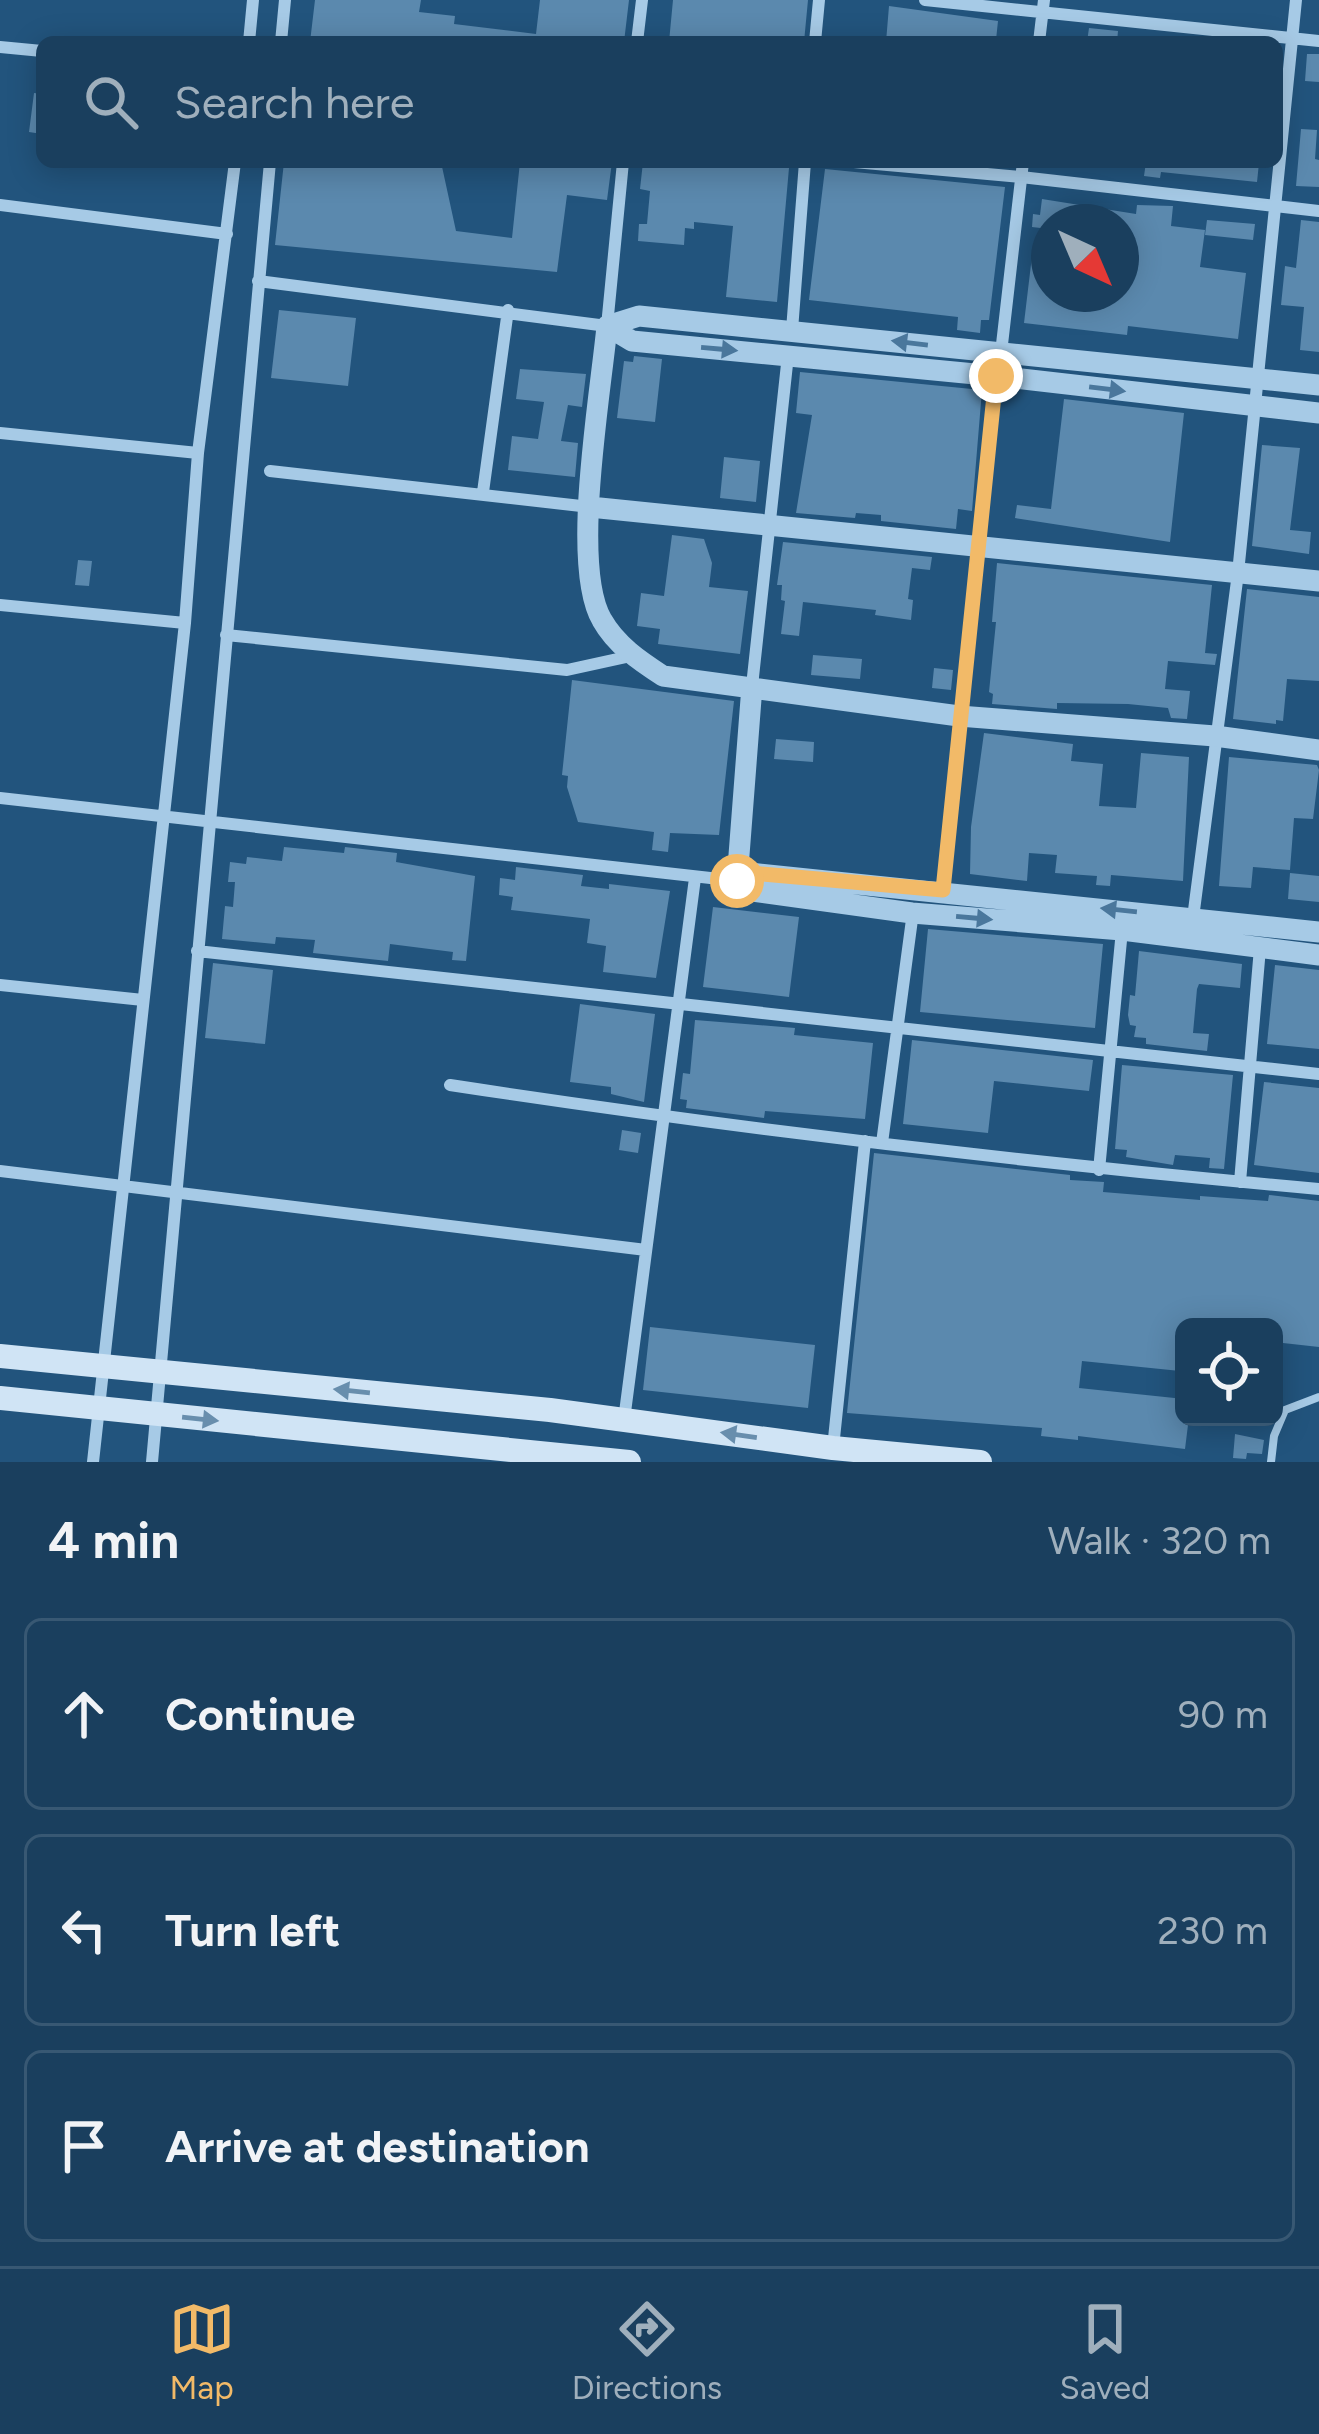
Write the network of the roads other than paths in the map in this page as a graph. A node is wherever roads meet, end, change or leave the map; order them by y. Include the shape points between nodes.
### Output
1 (253, 0) edge
2 (285, 0) edge
3 (642, 0) edge
4 (819, 0) edge
5 (925, 0) edge
6 (1296, 0) edge
7 (1044, 7) edge
8 (250, 36) edge
9 (282, 36) edge
10 (638, 36) edge
11 (816, 36) edge
12 (1292, 37) junction
13 (1319, 40) edge
14 (0, 47) edge
15 (36, 50) edge
16 (1283, 117) edge
17 (235, 168) edge
18 (269, 168) edge
19 (622, 168) edge
20 (804, 168) edge
21 (1277, 168) edge
22 (1022, 169) edge
23 (0, 205) edge
24 (1273, 206) junction
25 (1319, 211) edge
26 (227, 234) junction
27 (258, 281) junction
28 (508, 310) junction
29 (608, 326) junction
30 (791, 329) junction
31 (788, 355) junction
32 (999, 364) junction
33 (1256, 378) junction
34 (1319, 386) edge
35 (1253, 406) junction
36 (1319, 413) edge
37 (0, 433) edge
38 (198, 453) junction
39 (270, 471) dead end
40 (484, 492) junction
41 (590, 507) junction
42 (772, 523) junction
43 (980, 548) junction
44 (1238, 573) junction
45 (1319, 581) edge
46 (0, 605) edge
47 (185, 623) junction
48 (226, 635) junction
49 (633, 656) junction
50 (752, 686) junction
51 (959, 716) junction
52 (1215, 736) junction
53 (1319, 750) edge
54 (0, 798) edge
55 (164, 815) junction
56 (209, 820) junction
57 (695, 878) junction
58 (737, 881) junction
59 (943, 890) junction
60 (912, 913) junction
61 (1193, 918) junction
62 (1122, 930) junction
63 (1319, 932) edge
64 (1260, 948) junction
65 (197, 951) junction
66 (1319, 955) edge
67 (0, 985) edge
68 (143, 1000) junction
69 (676, 1003) junction
70 (900, 1026) junction
71 (1111, 1052) junction
72 (1250, 1068) junction
73 (1319, 1074) edge
74 (450, 1085) dead end
75 (663, 1118) junction
76 (865, 1141) junction
77 (882, 1142) junction
78 (1099, 1170) junction
79 (0, 1171) edge
80 (1240, 1182) junction
81 (123, 1186) junction
82 (1319, 1189) edge
83 (176, 1192) junction
84 (646, 1250) junction
85 (0, 1356) edge
86 (103, 1366) junction
87 (160, 1372) junction
88 (1319, 1397) edge
89 (0, 1398) edge
90 (98, 1408) junction
91 (157, 1415) junction
92 (624, 1420) junction
93 (833, 1448) junction
94 (615, 1461) edge
95 (93, 1462) edge
96 (152, 1462) edge
97 (980, 1462) edge
98 (1271, 1462) edge

1 - 8 street
2 - 9 street
3 - 10 street
4 - 11 street
5 - 7 street
6 - 12 street
7 - 12 street
12 - 13 street
12 - 16 street
14 - 15 street
17 - 26 street
18 - 27 street
19 - 29 street
20 - 30 street
21 - 24 street
22 - 24 street
22 - 32 street
23 - 26 street
24 - 25 street
24 - 33 street
26 - 38 street
27 - 28 street
27 - 48 street
28 - 29 street
28 - 40 street
29 - 30 street via 639,316
29 -> 31 street via 632,341
29 - 41 street
32 -> 30 street
31 - 32 street
31 - 42 street
32 - 33 street
32 -> 35 street
32 - 43 street
33 - 34 street
33 - 35 street
35 - 36 street
35 - 44 street
37 - 38 street
38 - 47 street
39 - 40 street
40 - 41 street
41 - 42 street
41 - 49 street via 589,585 602,620
42 - 43 street
42 - 50 street
43 - 44 street
43 - 51 street
44 - 45 street
44 - 52 street
46 - 47 street
47 - 55 street
48 - 49 street via 567,670
48 - 56 street
49 - 50 street via 664,676
50 - 51 street
50 - 58 street
51 - 52 street
51 - 59 street
52 - 53 street
52 - 61 street
54 - 55 street
55 - 56 street
55 - 68 street
56 - 57 street
56 - 65 street
57 - 58 street
57 - 69 street
58 - 59 street via 750,873
58 - 60 street via 745,890
59 - 60 street
61 -> 59 street
60 -> 62 street
60 - 70 street
61 - 63 street
62 - 64 street
62 - 71 street
64 - 66 street
64 - 72 street
65 - 69 street
65 - 83 street
67 - 68 street
68 - 81 street
69 - 70 street
69 - 75 street
70 - 71 street
70 - 77 street
71 - 72 street
71 - 78 street
72 - 73 street
72 - 80 street
74 - 75 street
75 - 76 street
75 - 84 street
76 - 77 street
76 - 93 street
77 - 78 street
78 - 80 street
79 - 81 street
80 - 82 street
81 - 83 street
81 - 86 street
83 - 84 street
83 - 87 street
84 - 92 street
85 - 86 main road
86 - 87 main road
86 - 90 street
87 - 91 street
92 -> 87 main road
88 - 98 lane via 1285,1410
89 - 90 main road
90 - 91 main road
90 - 95 street
91 -> 94 main road
91 - 96 street
93 -> 92 main road
93 - 97 main road

